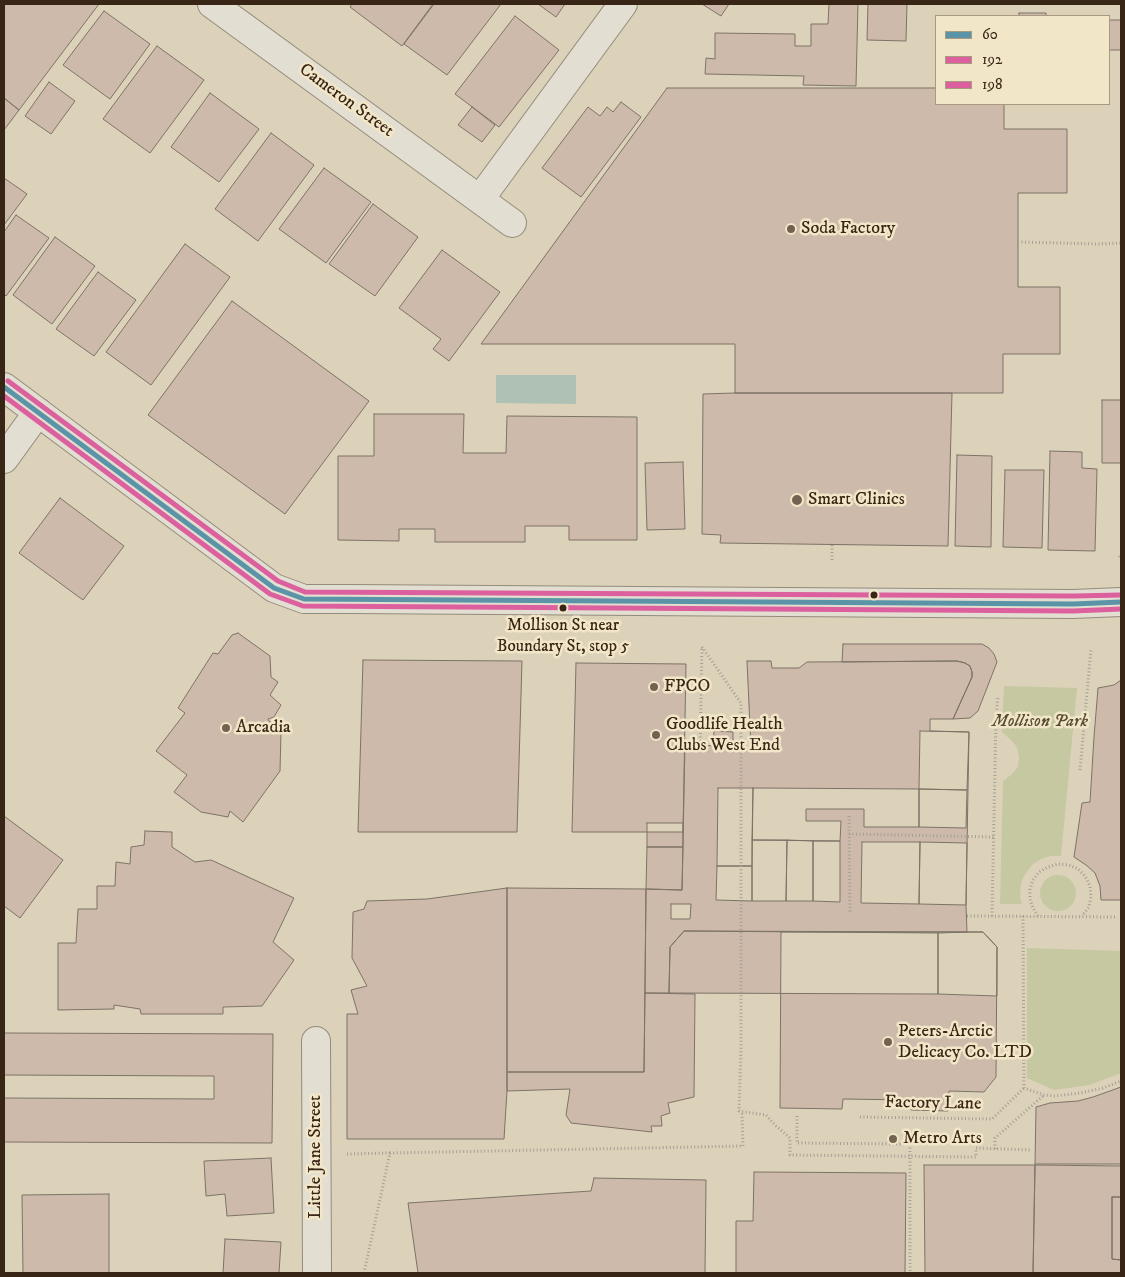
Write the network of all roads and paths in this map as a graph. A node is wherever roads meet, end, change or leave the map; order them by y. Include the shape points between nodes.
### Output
1 (212, 4) edge
2 (623, 4) edge
3 (480, 199) junction
4 (512, 223) dead end
5 (1018, 242) dead end
6 (1121, 243) edge
7 (4, 387) edge
8 (38, 412) junction
9 (4, 459) edge
10 (832, 544) dead end
11 (832, 560) dead end
12 (1121, 602) edge
13 (1091, 649) dead end
14 (998, 696) dead end
15 (700, 748) dead end
16 (1080, 770) dead end
17 (849, 816) dead end
18 (849, 834) junction
19 (994, 837) junction
20 (850, 914) dead end
21 (967, 916) dead end
22 (992, 916) junction
23 (1023, 916) junction
24 (1038, 916) junction
25 (1082, 917) junction
26 (1117, 917) dead end
27 (316, 1041) dead end
28 (1121, 1080) edge
29 (1024, 1088) junction
30 (1044, 1095) junction
31 (742, 1112) junction
32 (797, 1116) dead end
33 (860, 1117) dead end
34 (995, 1149) junction
35 (1032, 1150) dead end
36 (390, 1153) junction
37 (338, 1154) dead end
38 (910, 1156) junction
39 (317, 1273) edge
40 (364, 1273) edge
41 (910, 1273) edge

1 - 3 street, Cameron Street
2 - 3 street
3 - 4 street, Cameron Street
5 - 6 path
7 - 8 street
8 - 9 street
8 - 12 street via 274,588 304,599
10 - 11 path
13 - 16 path
14 - 19 path
15 - 31 path via 702,647 741,703 739,1111
17 - 18 path
18 - 19 path
18 - 20 path
19 - 22 path
21 - 22 path
22 - 23 path
23 - 24 path
23 - 29 path
24 - 25 path
24 - 25 path via 1030,899 1033,880 1048,866 1058,864 1078,869 1090,886 1089,906
25 - 26 path
27 - 39 street, Little Jane Street
28 - 30 path via 1080,1093
29 - 30 path
29 - 33 path, Factory Lane via 992,1119
30 - 34 path via 995,1138
31 - 36 path via 743,1146
31 - 38 path via 766,1115 790,1138 790,1156
32 - 38 path via 797,1143 910,1144
34 - 35 path
34 - 38 path via 976,1148 976,1157
36 - 37 path
36 - 40 path
38 - 41 path

